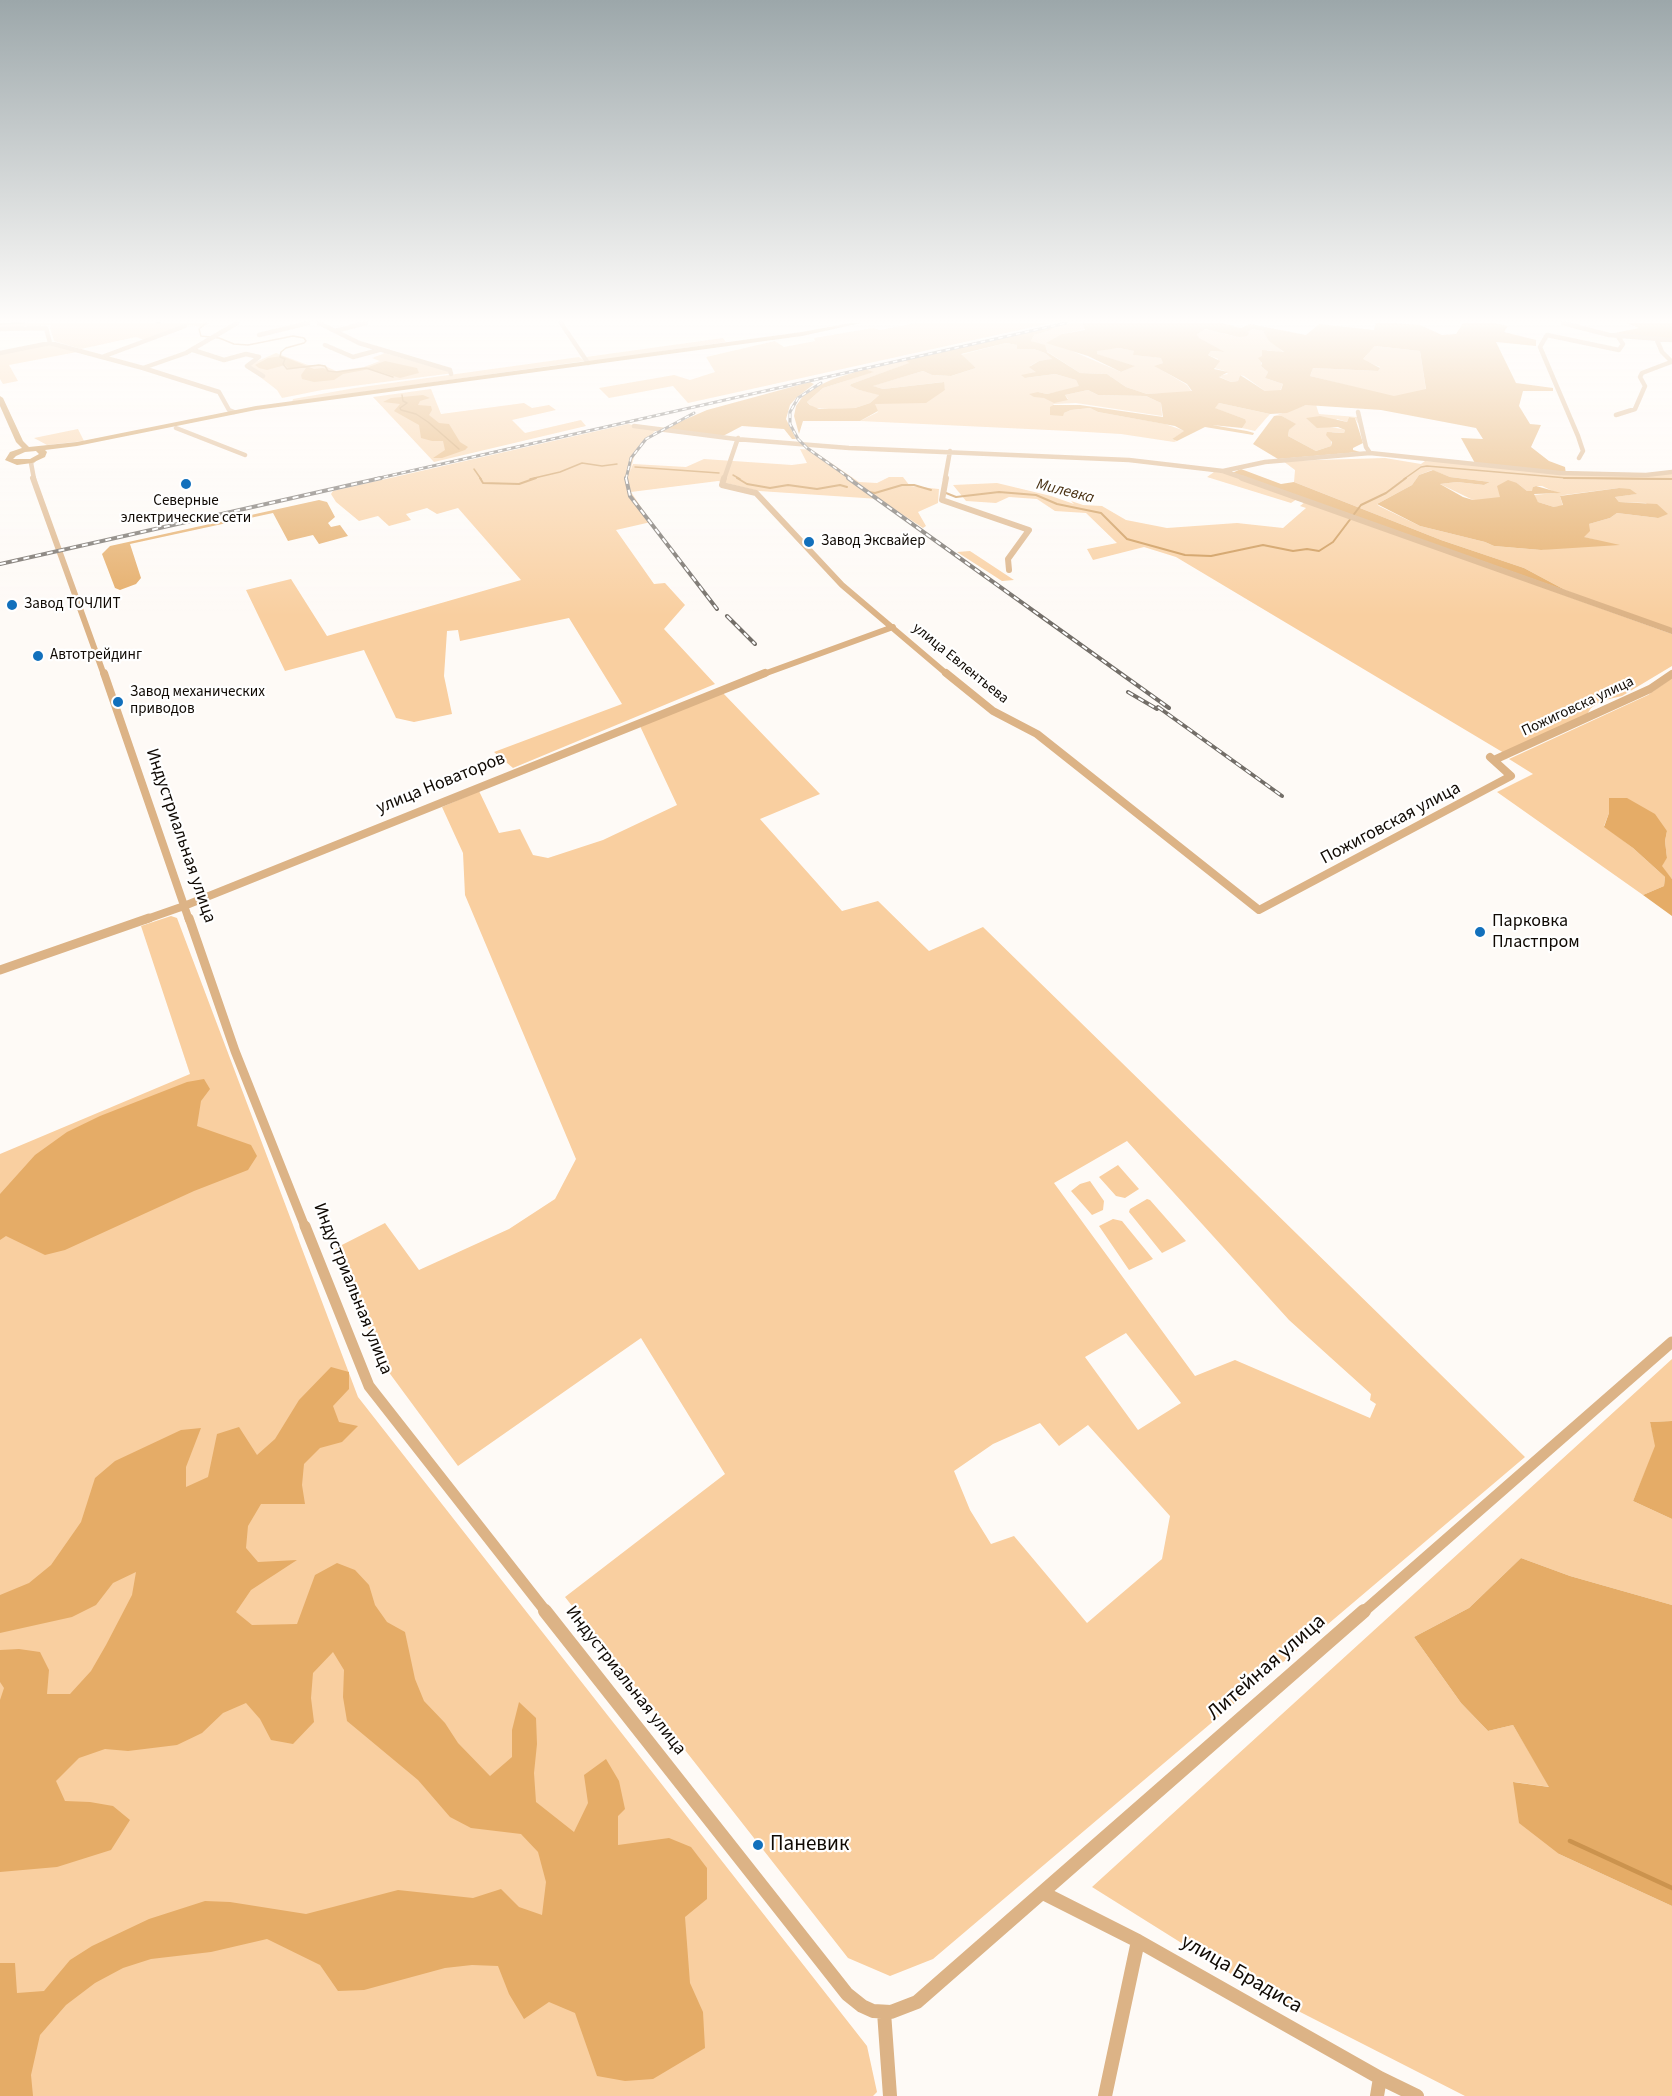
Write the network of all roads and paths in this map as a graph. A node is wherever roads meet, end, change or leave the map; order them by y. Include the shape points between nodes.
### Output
1 (2, 421) edge
2 (10, 421) edge
3 (191, 421) edge
4 (208, 421) edge
5 (1360, 421) edge
6 (1572, 421) edge
7 (634, 426) dead end
8 (176, 428) junction
9 (738, 438) junction
10 (20, 442) junction
11 (77, 444) junction
12 (28, 450) junction
13 (950, 451) junction
14 (1370, 453) junction
15 (245, 455) dead end
16 (38, 456) junction
17 (1579, 458) dead end
18 (13, 459) junction
19 (0, 462) edge
20 (1223, 471) junction
21 (1672, 472) edge
22 (32, 475) junction
23 (1009, 570) dead end
24 (893, 627) junction
25 (1672, 631) edge
26 (1672, 674) edge
27 (1492, 758) joint
28 (184, 906) junction
29 (1259, 910) joint
30 (0, 970) edge
31 (1672, 1342) edge
32 (1043, 1893) junction
33 (1138, 1941) junction
34 (884, 2012) junction
35 (1380, 2078) junction
36 (889, 2095) edge
37 (1105, 2096) edge
38 (1377, 2096) edge
39 (1417, 2096) edge

1 - 18 main road via 14,449
2 - 10 main road
3 - 11 main road
4 - 8 main road
5 - 14 street
6 - 17 street via 1583,451
7 - 9 street
8 - 15 street
8 - 16 main road
9 - 13 street via 849,448
9 - 24 street, улица Евлентьева via 722,485 756,493 842,585
10 - 11 main road via 41,447
10 - 12 main road
11 - 16 main road
12 - 16 main road
12 - 18 main road
13 - 20 street via 1161,462
13 - 23 street via 942,500 1029,530 1008,559
14 - 20 street via 1265,462
14 - 21 street via 1560,473
16 - 18 main road
16 - 22 street, Индустриальная улица via 31,464
18 - 19 main road
18 - 22 street, Индустриальная улица
20 - 25 street
22 - 28 street, Индустриальная улица
24 - 28 street, улица Новаторов via 724,688
24 - 29 street, улица Евлентьева via 993,711 1036,734
26 - 27 street, Пожиговска улица via 1650,689
27 - 29 street, Пожиговская улица via 1511,776
28 - 30 street, улица Новаторов
28 - 34 street, Индустриальная улица via 235,1051 369,1386 847,1994 873,2011
31 - 32 street, Литейная улица
32 - 33 street, улица Брадиса
32 - 34 street, Литейная улица via 917,2002 900,2011
33 - 35 street, улица Брадиса
33 - 37 street
34 - 36 street
35 - 38 street
35 - 39 street, улица Брадиса

